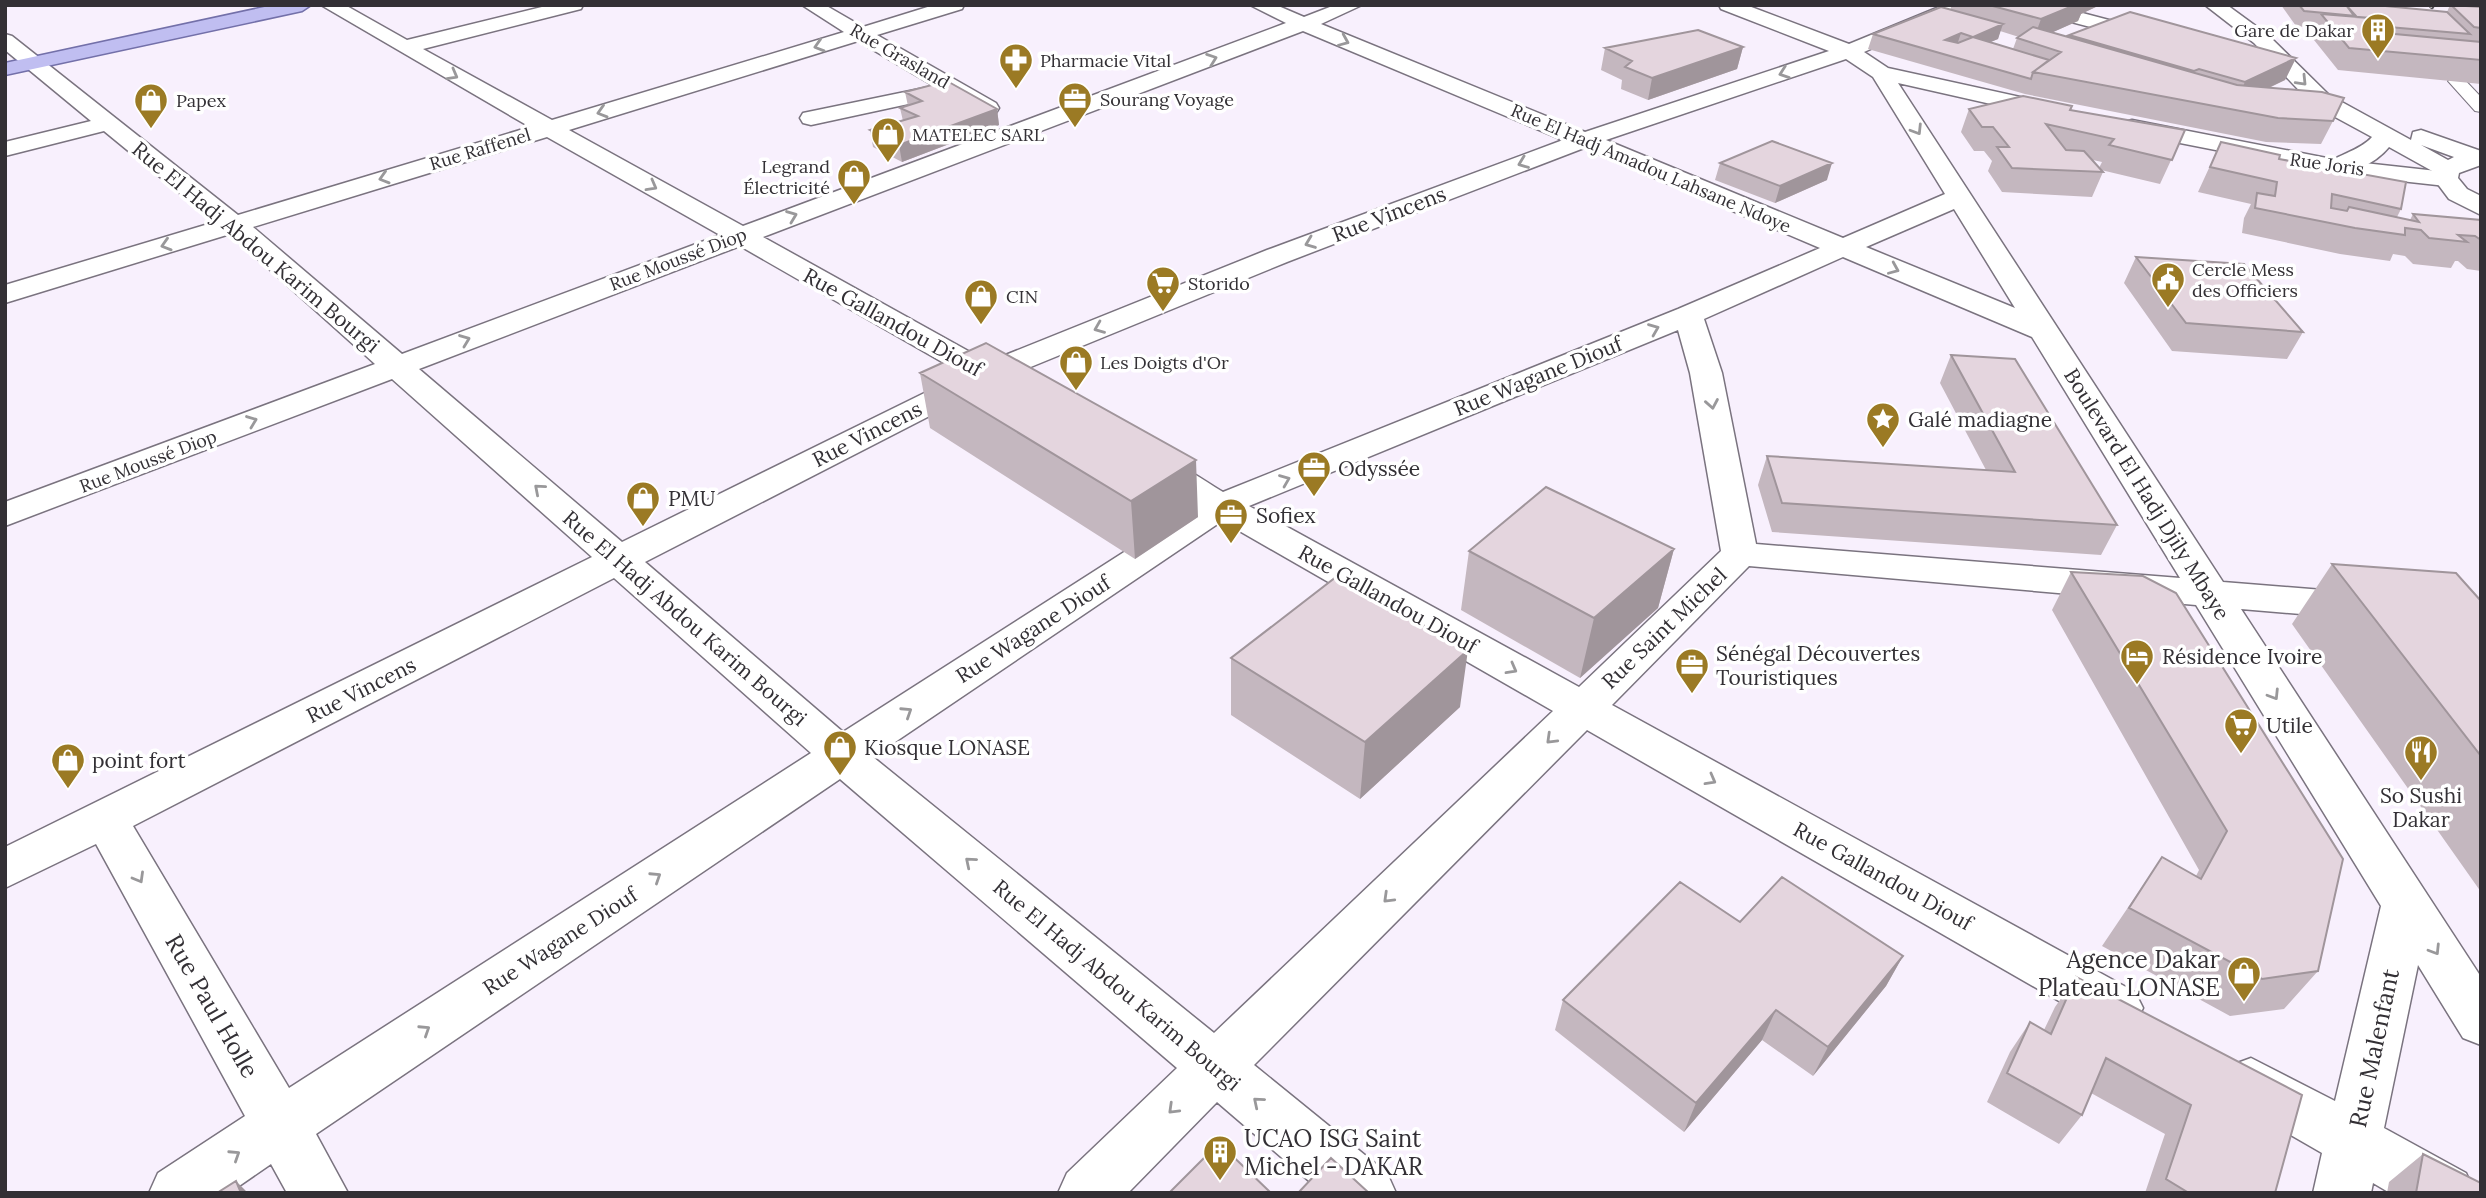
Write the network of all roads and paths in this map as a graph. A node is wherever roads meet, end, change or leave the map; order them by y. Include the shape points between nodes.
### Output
1 (302, 5) edge
2 (330, 5) edge
3 (574, 5) edge
4 (811, 5) edge
5 (955, 5) edge
6 (1259, 5) edge
7 (1353, 5) edge
8 (1728, 5) edge
9 (1961, 5) edge
10 (2029, 5) edge
11 (2214, 5) edge
12 (2242, 5) edge
13 (1304, 24) junction
14 (2121, 29) edge
15 (861, 34) junction
16 (404, 47) junction
17 (1849, 51) junction
18 (14, 57) edge
19 (1881, 73) junction
20 (2456, 81) edge
21 (954, 88) junction
22 (2481, 107) edge
23 (2081, 117) edge
24 (811, 118) dead end
25 (2108, 122) edge
26 (106, 124) junction
27 (549, 128) junction
28 (1024, 129) junction
29 (2385, 136) junction
30 (1584, 140) junction
31 (5, 149) edge
32 (2480, 158) edge
33 (2337, 167) junction
34 (2446, 174) junction
35 (1959, 197) junction
36 (2481, 207) edge
37 (234, 224) junction
38 (740, 235) junction
39 (1843, 247) junction
40 (5, 294) edge
41 (1688, 315) junction
42 (2044, 331) junction
43 (397, 366) junction
44 (986, 374) junction
45 (1034, 400) edge
46 (1128, 453) edge
47 (1222, 505) junction
48 (5, 515) edge
49 (1740, 554) junction
50 (619, 559) junction
51 (2210, 593) junction
52 (2399, 609) edge
53 (1582, 708) junction
54 (841, 755) junction
55 (105, 819) junction
56 (5, 869) edge
57 (2406, 903) junction
58 (2481, 1022) edge
59 (2149, 1026) edge
60 (2221, 1066) edge
61 (1216, 1067) junction
62 (281, 1125) junction
63 (2354, 1141) junction
64 (178, 1193) edge
65 (319, 1193) edge
66 (1087, 1193) edge
67 (1367, 1193) edge
68 (2342, 1193) edge
69 (2446, 1193) edge

1 - 18 main road
2 - 16 street, Rue Gallandou Diouf
3 - 16 street
4 - 15 street, Rue Grasland
5 - 15 street, Rue Raffenel
6 - 13 street, Rue El Hadj Amadou Lahsane Ndoye
7 - 13 street, Rue Moussé Diop
8 - 17 street
9 - 17 street, Rue Vincens
10 - 14 street
11 -> 29 street via 2261,39 2321,100
12 - 32 street via 2354,100 2417,135
28 -> 13 street, Rue Moussé Diop
13 -> 30 street, Rue El Hadj Amadou Lahsane Ndoye
15 - 21 street, Rue Grasland
15 -> 27 street, Rue Raffenel
16 -> 27 street, Rue Gallandou Diouf
17 - 19 street
17 -> 30 street, Rue Vincens
18 - 26 street, Rue El Hadj Abdou Karim Bourgi
19 - 23 street
19 -> 35 street, Boulevard El Hadj Djily Mbaye
20 - 22 street
21 - 24 street
21 - 28 street, Rue Grasland
25 - 33 street, Rue Joris
26 - 31 street
26 - 37 street, Rue El Hadj Abdou Karim Bourgi
27 -> 37 street, Rue Raffenel
27 -> 38 street, Rue Gallandou Diouf
38 -> 28 street, Rue Moussé Diop
29 - 33 street via 2365,158
29 - 34 street
30 - 39 street, Rue El Hadj Amadou Lahsane Ndoye
30 -> 44 street, Rue Vincens via 1277,256
32 - 34 street via 2458,162
33 - 34 street, Rue Joris
34 - 36 street via 2458,194
35 - 39 street, Rue Wagane Diouf
35 - 42 street, Boulevard El Hadj Djily Mbaye
37 -> 40 street, Rue Raffenel
37 - 43 street, Rue El Hadj Abdou Karim Bourgi
43 -> 38 street, Rue Moussé Diop
38 - 44 street, Rue Gallandou Diouf
39 - 41 street, Rue Wagane Diouf
39 -> 42 street, Rue El Hadj Amadou Lahsane Ndoye
47 -> 41 street, Rue Wagane Diouf
41 -> 49 street via 1706,373
42 - 51 street, Boulevard El Hadj Djily Mbaye
48 -> 43 street, Rue Moussé Diop
50 -> 43 street, Rue El Hadj Abdou Karim Bourgi
44 - 45 street, Rue Gallandou Diouf
44 - 50 street, Rue Vincens
46 - 47 street, Rue Gallandou Diouf
47 -> 53 street, Rue Gallandou Diouf
54 -> 47 street, Rue Wagane Diouf
49 - 51 street, Rue Saint Michel
49 - 53 street, Rue Saint Michel
50 - 54 street, Rue El Hadj Abdou Karim Bourgi
50 - 55 street, Rue Vincens
51 - 52 street, Rue Saint Michel
51 -> 57 street, Boulevard El Hadj Djily Mbaye
53 -> 59 street, Rue Gallandou Diouf
53 -> 61 street, Rue Saint Michel
61 -> 54 street, Rue El Hadj Abdou Karim Bourgi
62 -> 54 street, Rue Wagane Diouf
55 - 56 street, Rue Vincens
55 -> 62 street, Rue Paul Holle
57 -> 58 street, Boulevard El Hadj Djily Mbaye
57 - 63 street, Rue Malenfant
60 - 63 street
61 -> 66 street, Rue Saint Michel
67 -> 61 street, Rue El Hadj Abdou Karim Bourgi
64 -> 62 street, Rue Wagane Diouf
62 - 65 street, Rue Paul Holle
63 - 68 street, Rue Malenfant
63 - 69 street

